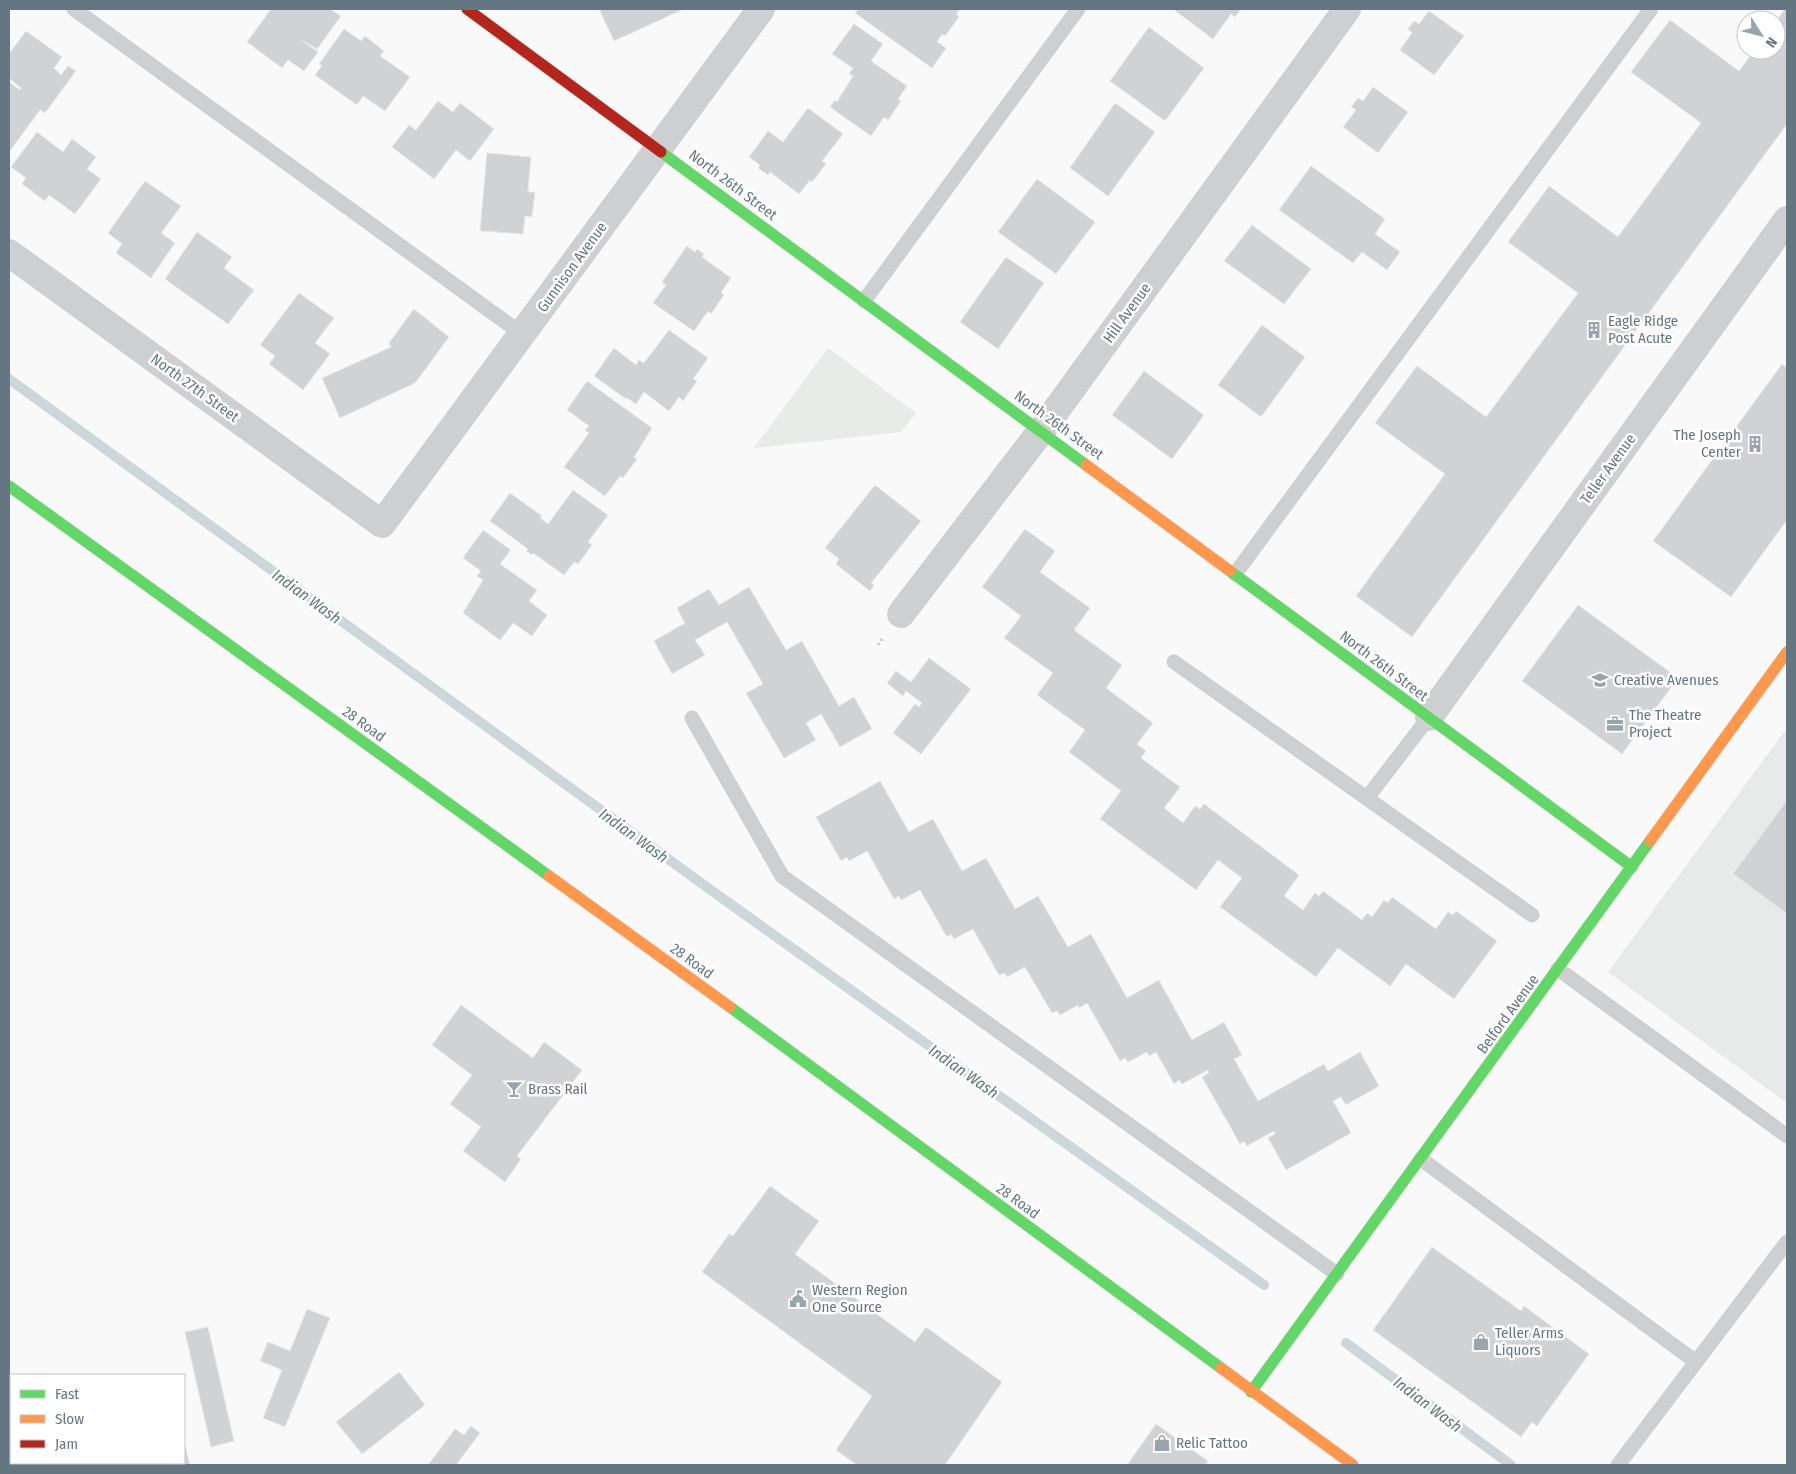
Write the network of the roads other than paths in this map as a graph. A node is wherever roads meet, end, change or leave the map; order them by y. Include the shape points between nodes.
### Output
1 (74, 9) edge
2 (466, 9) edge
3 (760, 9) edge
4 (1078, 9) edge
5 (1347, 9) edge
6 (1651, 9) edge
7 (659, 149) junction
8 (1787, 220) edge
9 (9, 253) edge
10 (864, 301) junction
11 (522, 334) junction
12 (1041, 431) junction
13 (9, 486) edge
14 (382, 524) joint
15 (1235, 574) junction
16 (901, 614) dead end
17 (1787, 652) edge
18 (1174, 662) dead end
19 (1429, 717) junction
20 (692, 718) dead end
21 (1367, 798) junction
22 (1632, 867) junction
23 (1532, 915) dead end
24 (1558, 969) junction
25 (1787, 1136) edge
26 (1421, 1159) junction
27 (1787, 1242) edge
28 (1337, 1274) junction
29 (1696, 1362) junction
30 (1251, 1392) junction
31 (1354, 1465) edge
32 (1618, 1465) edge

1 - 11 lane
2 - 7 street, North 26th Street
3 - 7 street, Gunnison Avenue
4 - 10 lane
5 - 12 street, Hill Avenue
6 - 15 lane
7 - 10 street, North 26th Street
7 - 11 street, Gunnison Avenue
8 - 19 street, Teller Avenue
9 - 14 street, North 27th Street
10 - 12 street, North 26th Street
11 - 14 street, Gunnison Avenue
12 - 15 street, North 26th Street
12 - 16 street, Hill Avenue
13 - 30 street, 28 Road via 724,1003
15 - 19 street, North 26th Street
17 - 22 street, Belford Avenue
18 - 21 lane
19 - 21 lane
19 - 22 street, North 26th Street
20 - 28 lane via 782,876
21 - 23 lane
22 - 24 street, Belford Avenue
24 - 25 lane
24 - 26 street, Belford Avenue
26 - 28 street, Belford Avenue
26 - 29 lane
27 - 29 lane
28 - 30 street, Belford Avenue
29 - 32 lane
30 - 31 street, 28 Road

